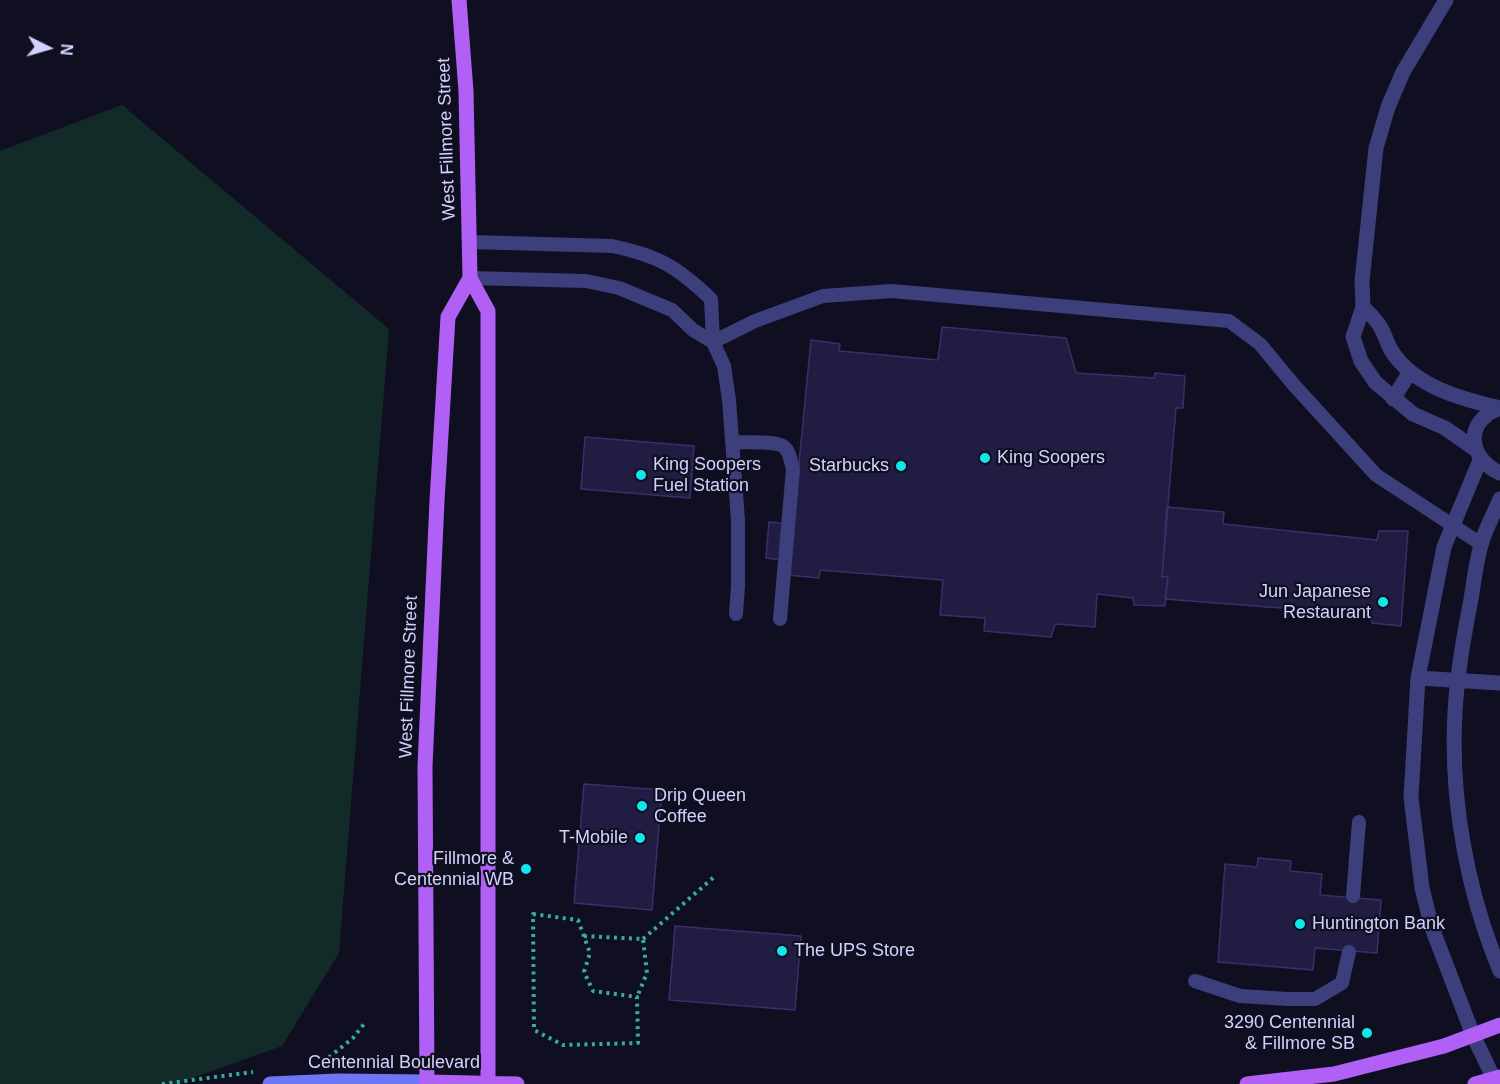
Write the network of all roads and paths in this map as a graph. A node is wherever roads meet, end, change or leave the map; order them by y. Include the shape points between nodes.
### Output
1 (459, 0) edge
2 (1446, 0) edge
3 (470, 242) junction
4 (470, 278) junction
5 (1363, 307) junction
6 (713, 342) junction
7 (1410, 372) junction
8 (1394, 399) junction
9 (1500, 408) edge
10 (732, 442) junction
11 (1478, 455) junction
12 (1500, 473) edge
13 (1500, 499) edge
14 (1451, 526) junction
15 (1481, 544) junction
16 (736, 614) dead end
17 (780, 619) dead end
18 (1418, 678) junction
19 (1459, 679) junction
20 (1500, 683) edge
21 (1359, 822) dead end
22 (714, 877) dead end
23 (1353, 896) dead end
24 (584, 936) junction
25 (643, 939) junction
26 (1349, 952) dead end
27 (1500, 971) edge
28 (1195, 981) dead end
29 (637, 997) junction
30 (1500, 1025) edge
31 (1473, 1035) junction
32 (1498, 1080) edge
33 (427, 1083) edge
34 (488, 1083) edge
35 (270, 1084) edge
36 (518, 1084) edge
37 (1247, 1084) edge
38 (1475, 1084) edge

1 - 3 main road, West Fillmore Street
2 - 5 street via 1403,72 1376,148 1362,281
3 - 4 main road, West Fillmore Street
3 - 6 lane via 612,246 656,257 711,299
4 - 6 lane via 586,281 619,288 672,310
4 - 33 main road, West Fillmore Street via 448,317 437,489 425,765
4 - 34 main road, West Fillmore Street via 488,311
5 - 7 street
5 - 8 street via 1353,337 1361,361 1375,382
6 - 10 lane via 724,366
6 - 14 lane via 755,321 823,296 892,291 1229,321 1260,344 1376,475
7 - 8 street
7 - 9 street via 1465,400
8 - 11 street via 1413,414 1445,428
9 - 11 street via 1478,425
10 - 16 lane via 738,520
10 - 17 lane via 777,443 785,448 793,469
11 - 12 street via 1489,468
11 - 14 street
13 - 15 street
14 - 15 lane
14 - 18 street
15 - 19 street
18 - 19 street
18 - 31 street via 1411,797 1422,888 1432,928
19 - 20 street
19 - 27 street via 1454,756 1458,806 1466,857
21 - 23 lane
22 - 25 path
24 - 25 path
24 - 29 path via 590,953 584,972 593,991
24 - 29 path via 578,920 533,914 534,1030 563,1045 638,1043
25 - 29 path via 647,973
26 - 28 lane via 1342,982 1315,999 1240,996
30 - 31 main road
31 - 32 street
31 - 37 main road via 1334,1074
32 - 38 main road
33 - 34 main road, Centennial Boulevard
33 - 35 main road, Centennial Boulevard
34 - 36 main road, Centennial Boulevard

